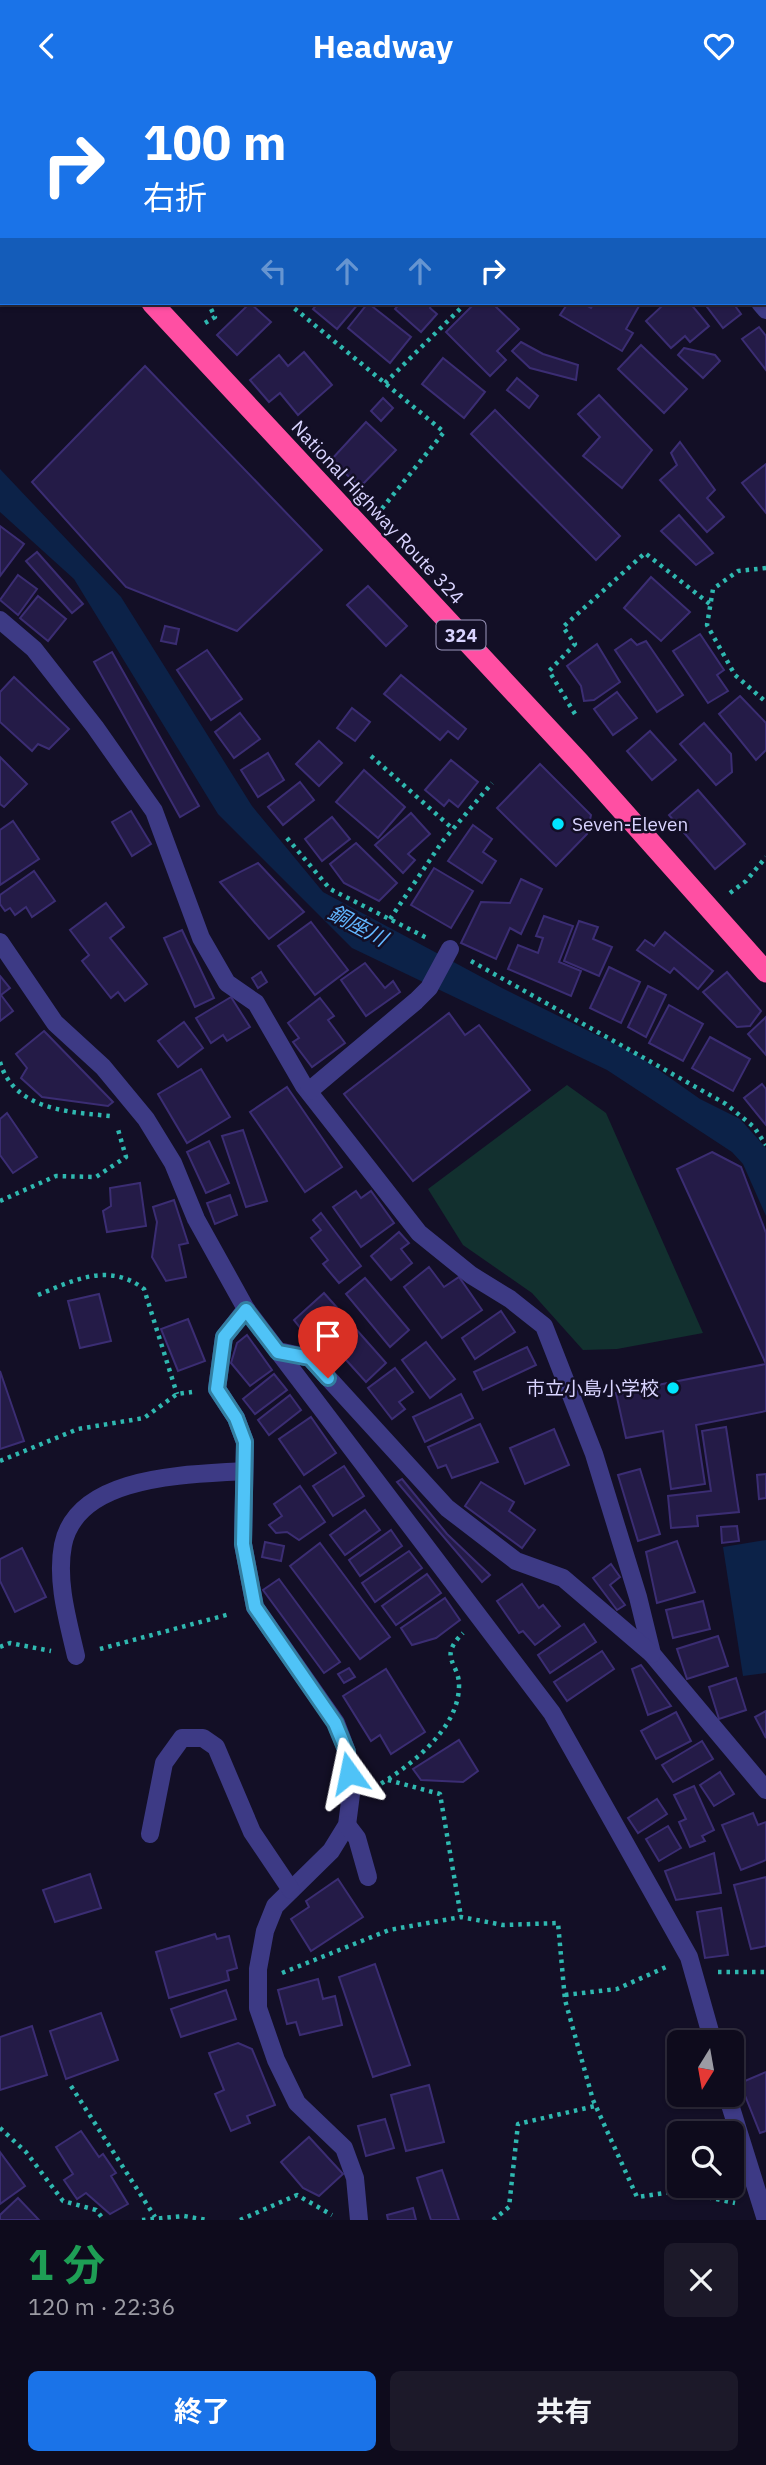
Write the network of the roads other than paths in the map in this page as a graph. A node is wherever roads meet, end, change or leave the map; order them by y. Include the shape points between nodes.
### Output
1 (154, 305) edge
2 (0, 620) edge
3 (0, 942) edge
4 (447, 953) road end
5 (766, 972) edge
6 (309, 1091) junction
7 (246, 1310) junction
8 (278, 1352) junction
9 (244, 1471) junction
10 (652, 1654) junction
11 (76, 1656) road end
12 (766, 1790) edge
13 (347, 1825) junction
14 (150, 1834) dead end
15 (368, 1877) dead end
16 (291, 1890) junction
17 (710, 2030) edge
18 (731, 2107) edge
19 (763, 2214) edge
20 (359, 2220) edge

1 - 5 highway, National Highway Route 324 / 324 via 580,763
2 - 6 street via 34,649 154,811 201,938 227,983 256,1003
3 - 7 street via 55,1023 103,1067 146,1119 173,1163 196,1219
4 - 6 street via 429,988
6 - 10 street via 419,1233 544,1326 594,1454
7 - 8 street
7 - 9 street via 224,1337 217,1389 245,1442
8 - 10 street via 310,1358 447,1508 516,1561 563,1578
8 - 17 street via 552,1713 692,1966
9 - 11 street via 131,1483 76,1516 63,1544 62,1597
9 - 13 street via 243,1544 255,1607 335,1723 347,1752
10 - 12 street
13 - 15 street via 357,1838
13 - 16 street via 331,1851
14 - 16 street via 164,1763 182,1738 203,1738 216,1747 251,1832
16 - 20 street via 275,1906 265,1931 258,2008 297,2103 344,2148 355,2178
18 - 19 street

